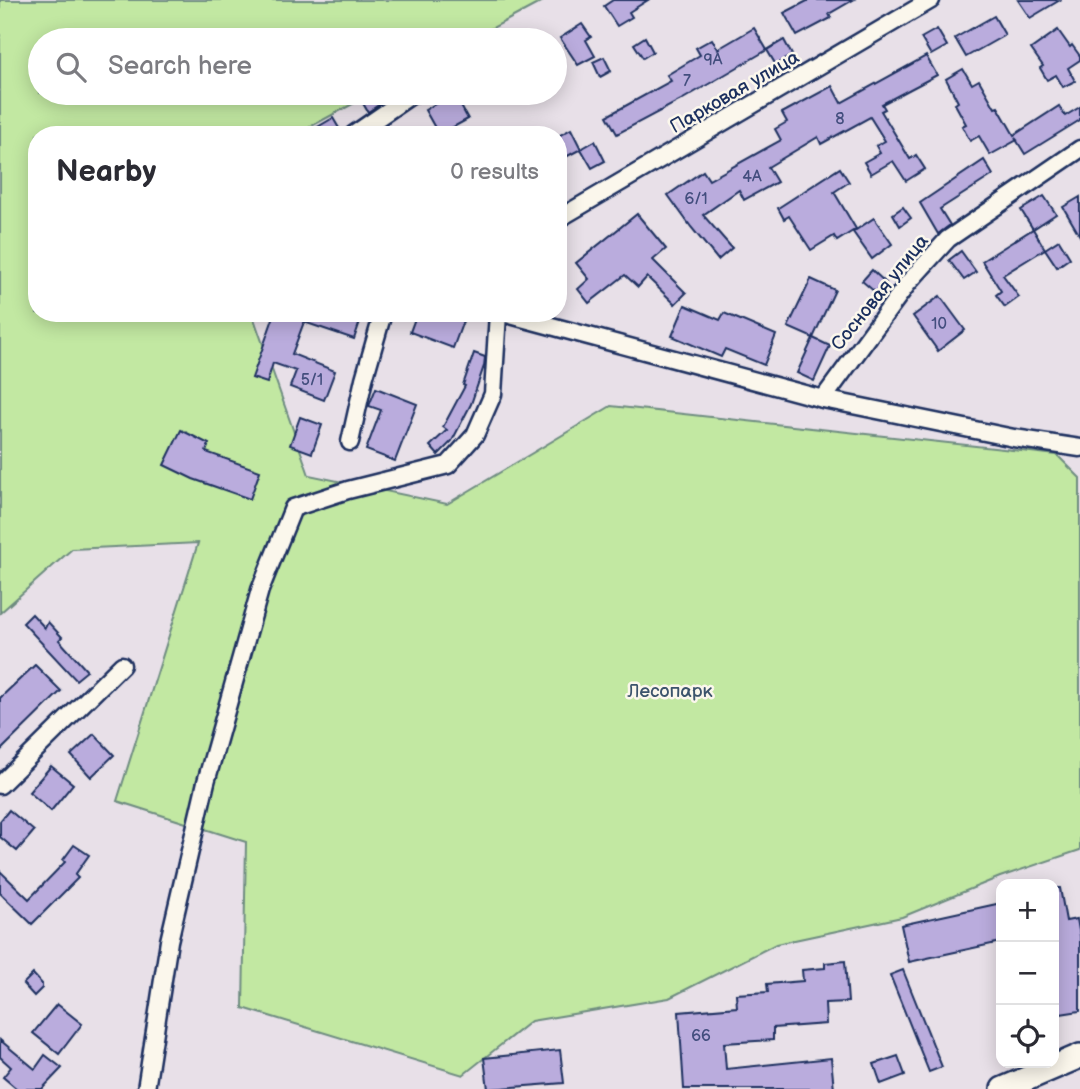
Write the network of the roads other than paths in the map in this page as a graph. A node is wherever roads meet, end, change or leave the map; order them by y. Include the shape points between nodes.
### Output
1 (931, 0) edge
2 (399, 105) edge
3 (372, 126) edge
4 (1080, 149) edge
5 (567, 214) edge
6 (380, 322) edge
7 (500, 322) edge
8 (535, 322) edge
9 (823, 399) junction
10 (350, 442) dead end
11 (1080, 448) edge
12 (122, 665) dead end
13 (0, 785) edge
14 (1080, 1056) edge
15 (146, 1089) edge
16 (1003, 1089) edge

1 - 5 street, Парковая улица
2 - 3 street
4 - 9 street, Сосновая улица via 948,239 908,283
6 - 10 street
7 - 15 street via 493,394 475,435 448,465 293,508 260,590 206,782 169,941
8 - 9 street
9 - 11 street
12 - 13 street
14 - 16 main road

